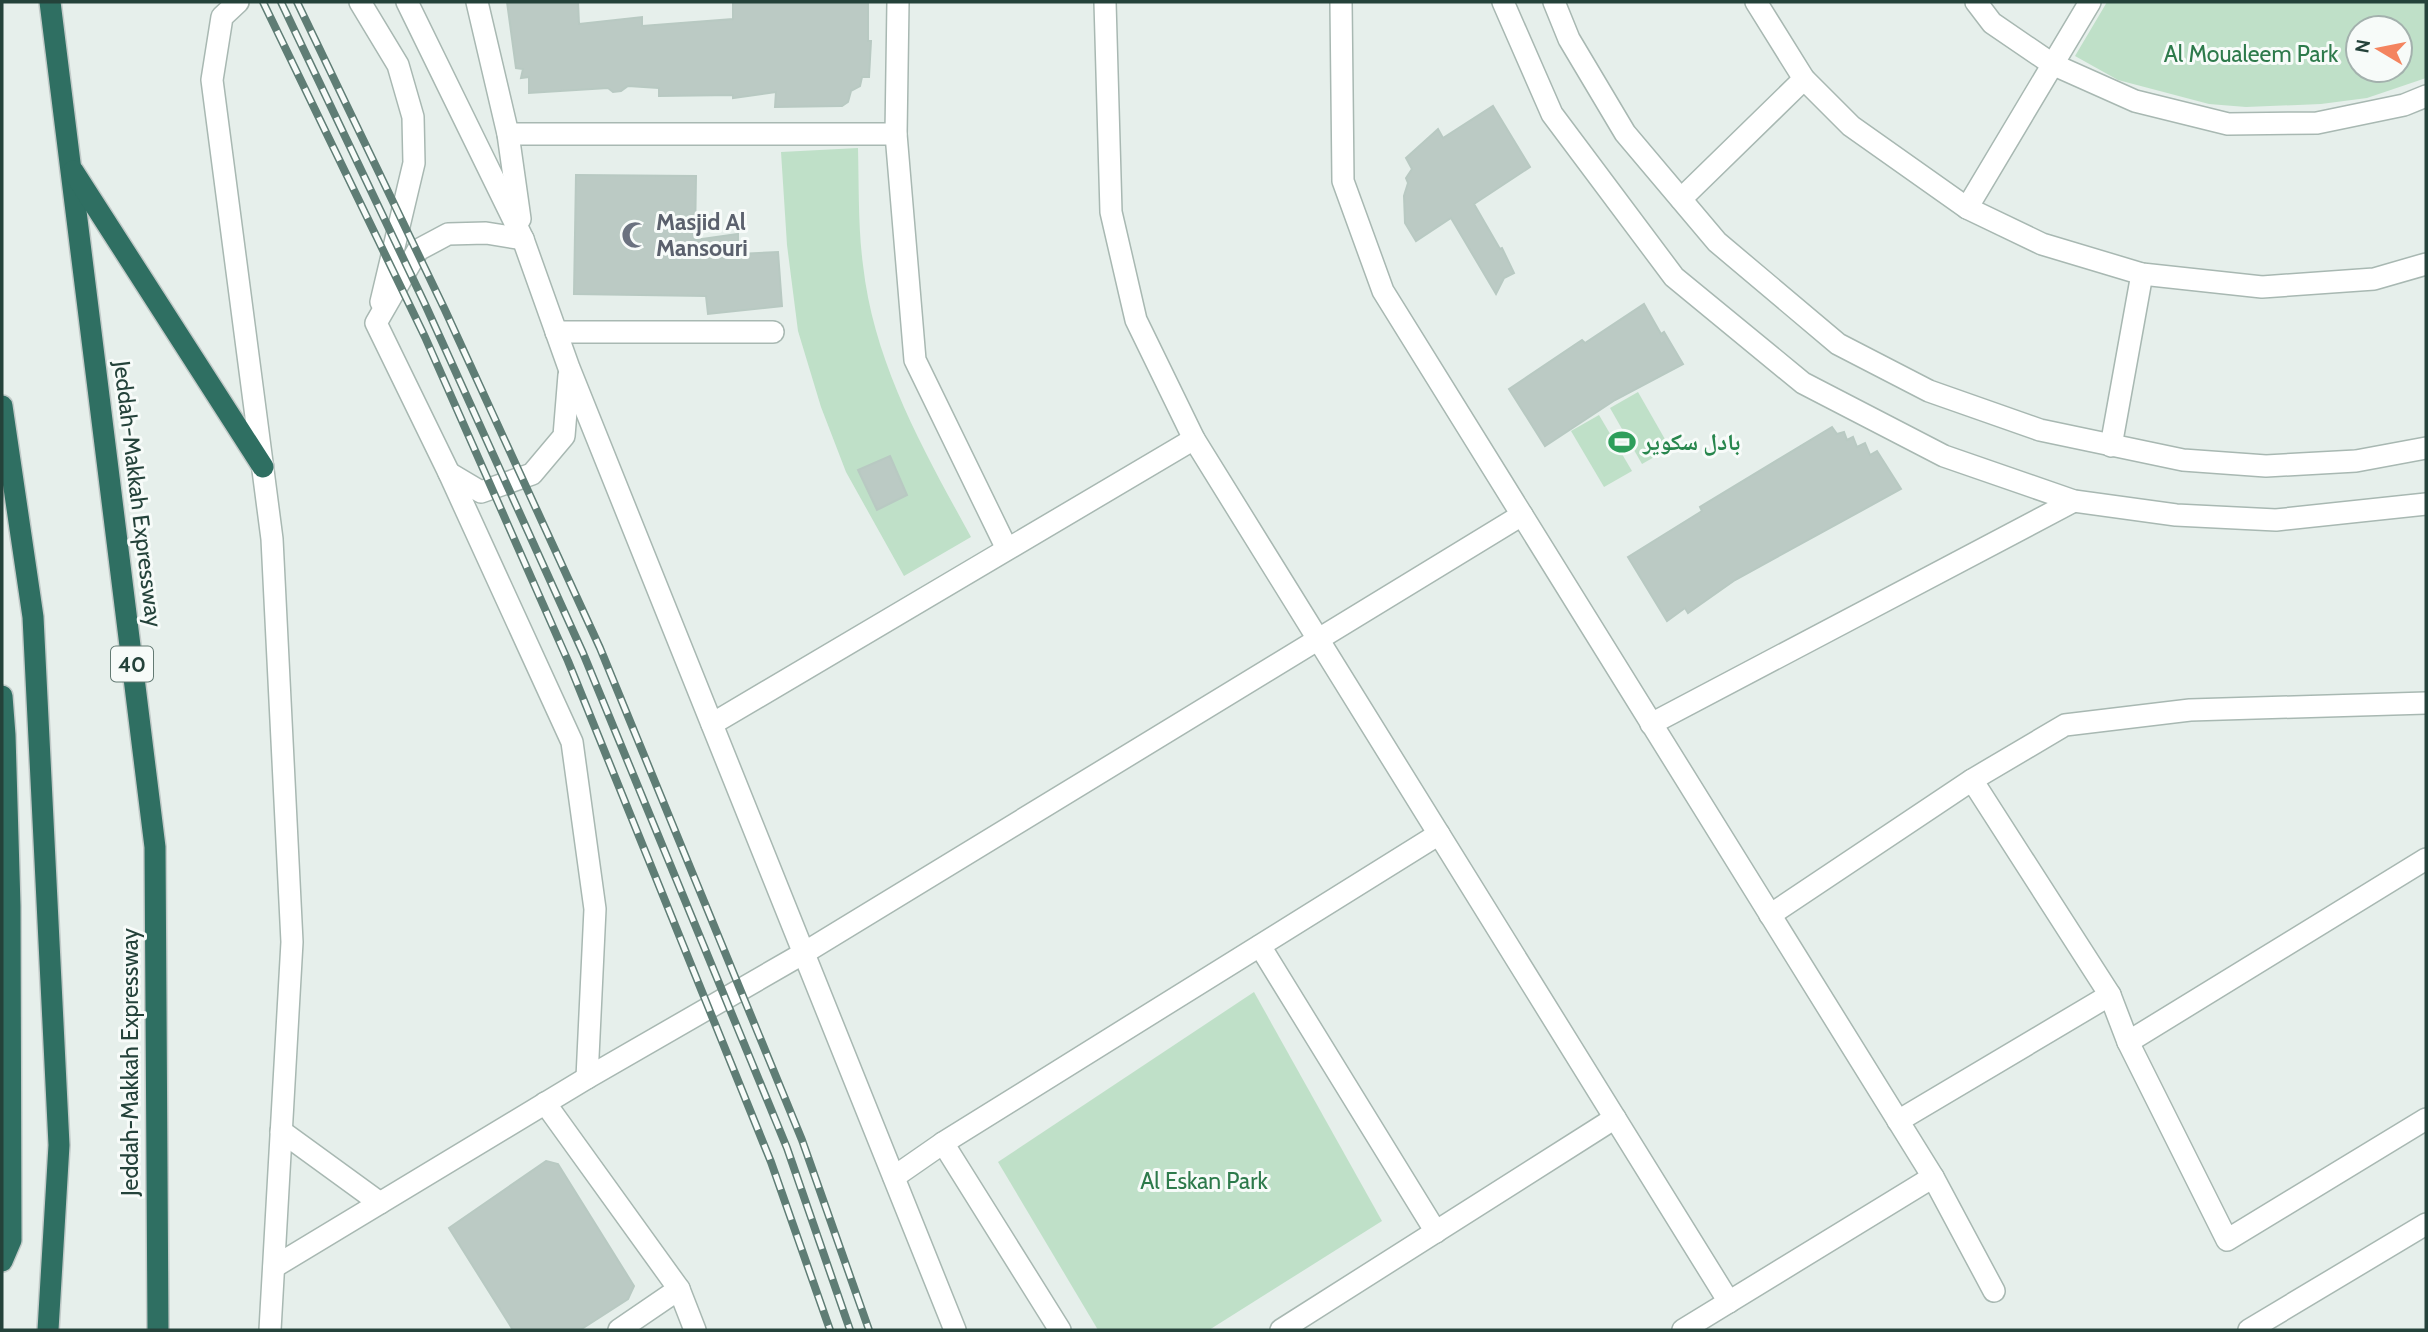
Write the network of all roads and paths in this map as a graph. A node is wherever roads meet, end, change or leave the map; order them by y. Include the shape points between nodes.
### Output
1 (50, 2) edge
2 (238, 2) edge
3 (360, 2) edge
4 (407, 2) edge
5 (477, 2) edge
6 (898, 2) edge
7 (1105, 2) edge
8 (1341, 2) edge
9 (1503, 2) edge
10 (1554, 2) edge
11 (1756, 2) edge
12 (1976, 2) edge
13 (2090, 2) edge
14 (2052, 64) junction
15 (1804, 79) junction
16 (2426, 96) edge
17 (508, 134) junction
18 (896, 134) junction
19 (71, 167) junction
20 (1681, 199) junction
21 (1967, 208) junction
22 (523, 239) junction
23 (2426, 264) edge
24 (2143, 274) junction
25 (376, 323) junction
26 (556, 332) junction
27 (773, 332) dead end
28 (569, 368) junction
29 (2, 406) edge
30 (1194, 439) junction
31 (2111, 446) junction
32 (2426, 448) edge
33 (263, 467) junction
34 (449, 473) junction
35 (2074, 501) junction
36 (2426, 504) edge
37 (1522, 515) junction
38 (1007, 549) junction
39 (1319, 640) junction
40 (2, 696) edge
41 (2426, 703) edge
42 (712, 724) junction
43 (1651, 724) junction
44 (1972, 780) junction
45 (1438, 834) junction
46 (2426, 859) edge
47 (1770, 915) junction
48 (1260, 946) junction
49 (803, 953) junction
50 (2110, 995) junction
51 (2128, 1042) junction
52 (587, 1079) junction
53 (545, 1103) junction
54 (1615, 1118) junction
55 (2426, 1119) edge
56 (1898, 1121) junction
57 (281, 1131) junction
58 (943, 1143) junction
59 (894, 1177) junction
60 (1933, 1177) junction
61 (380, 1203) junction
62 (2426, 1224) edge
63 (1436, 1232) junction
64 (2, 1261) edge
65 (274, 1267) junction
66 (679, 1289) junction
67 (1994, 1291) dead end
68 (1729, 1303) junction
69 (48, 1330) edge
70 (158, 1330) edge
71 (270, 1330) edge
72 (619, 1330) edge
73 (695, 1330) edge
74 (955, 1330) edge
75 (1060, 1330) edge
76 (1281, 1330) edge
77 (1683, 1330) edge
78 (2249, 1330) edge

1 - 19 highway, Jeddah-Makkah Expressway / 40
2 - 33 street via 222,17 212,80
3 - 25 street via 398,65 413,117 414,163
4 - 22 street
5 - 17 street
6 - 18 street
7 - 30 street via 1111,212 1136,320
8 - 37 street via 1343,181 1383,291
9 - 35 street via 1552,114 1674,277 1803,383 1944,456
10 - 20 street via 1569,39 1625,133
11 - 15 street
12 - 14 street via 1992,23
13 - 14 street
14 - 16 street via 2135,101 2228,124 2317,123
14 - 21 street
15 - 20 street
15 - 21 street via 1851,126
17 - 18 street
17 - 22 street
18 - 38 street via 915,360
19 - 33 highway
19 - 70 highway, Jeddah-Makkah Expressway / 40 via 155,847
20 - 31 street via 1717,242 1838,344 1928,391 2040,430
21 - 24 street via 2042,244
22 - 25 street via 486,233 448,234 418,250
22 - 26 street
23 - 24 street via 2374,279 2262,287
24 - 31 street
25 - 34 street
26 - 27 street
26 - 28 street
28 - 34 street via 564,436 532,474 481,492
28 - 42 street
29 - 69 highway via 33,617 39,728 59,1144
30 - 38 street
30 - 39 street
31 - 32 street via 2183,460 2266,466 2356,461
33 - 57 street via 272,539 292,942
34 - 52 street via 572,742 595,909
35 - 36 street via 2176,515 2276,520
35 - 43 street
37 - 39 street
37 - 43 street
38 - 42 street
39 - 45 street
39 - 49 street
40 - 64 highway via 11,1114 11,1240
41 - 44 street via 2190,710 2065,726
42 - 49 street
43 - 47 street
44 - 47 street
44 - 50 street
45 - 48 street
45 - 54 street
46 - 51 street
47 - 56 street
48 - 58 street
48 - 63 street
49 - 52 street
49 - 59 street
50 - 51 street
50 - 56 street
51 - 55 street via 2227,1240
52 - 53 street
53 - 61 street
53 - 66 street
54 - 63 street
54 - 68 street
56 - 60 street
57 - 61 street
57 - 65 street
58 - 59 street
58 - 75 street
59 - 74 street
60 - 67 street
60 - 68 street
61 - 65 street
62 - 78 street
63 - 76 street
65 - 71 street
66 - 72 street
66 - 73 street
68 - 77 street

